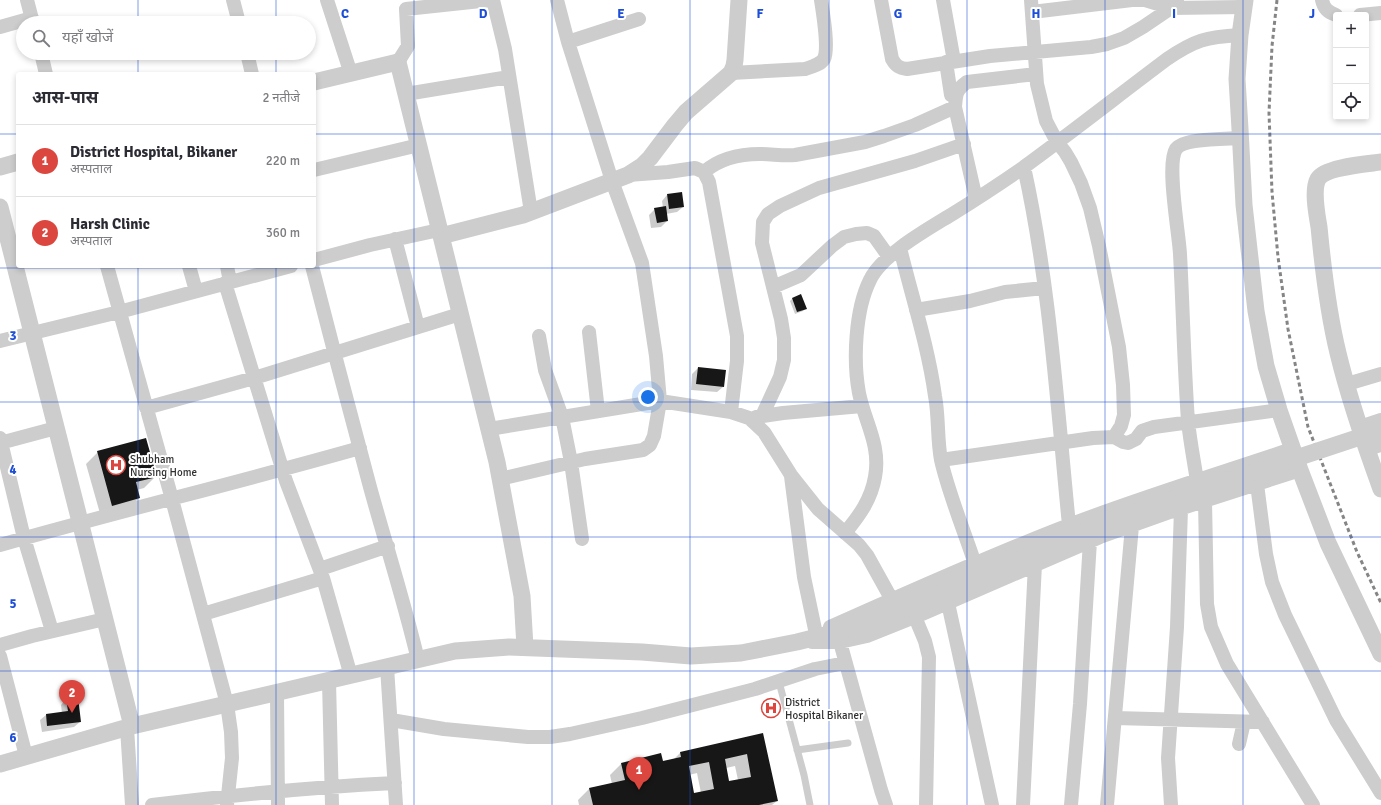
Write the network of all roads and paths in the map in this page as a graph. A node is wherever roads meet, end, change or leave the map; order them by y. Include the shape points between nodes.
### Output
1 (27, 0) edge
2 (233, 0) edge
3 (327, 0) edge
4 (490, 0) edge
5 (493, 0) edge
6 (557, 0) edge
7 (739, 0) edge
8 (821, 0) edge
9 (881, 0) edge
10 (943, 0) edge
11 (1322, 0) edge
12 (1245, 3) edge
13 (405, 4) edge
14 (1174, 4) edge
15 (1032, 6) edge
16 (1090, 7) edge
17 (1381, 13) edge
18 (1333, 14) edge
19 (1369, 14) edge
20 (31, 16) edge
21 (237, 16) edge
22 (639, 19) dead end
23 (16, 23) edge
24 (0, 26) edge
25 (1240, 35) junction
26 (568, 42) junction
27 (1035, 52) junction
28 (43, 60) edge
29 (249, 60) edge
30 (398, 62) junction
31 (950, 62) junction
32 (46, 72) edge
33 (252, 72) edge
34 (731, 73) junction
35 (351, 74) junction
36 (1036, 74) junction
37 (510, 77) junction
38 (316, 82) edge
39 (406, 94) junction
40 (953, 101) junction
41 (1240, 138) junction
42 (1057, 142) junction
43 (419, 144) junction
44 (964, 144) junction
45 (16, 162) edge
46 (1381, 162) edge
47 (0, 166) edge
48 (1024, 167) junction
49 (316, 170) edge
50 (704, 172) junction
51 (628, 175) junction
52 (612, 181) junction
53 (976, 199) junction
54 (0, 207) edge
55 (531, 212) junction
56 (440, 233) junction
57 (395, 239) junction
58 (894, 253) junction
59 (316, 259) edge
60 (108, 268) edge
61 (190, 268) edge
62 (227, 268) edge
63 (284, 268) edge
64 (313, 268) edge
65 (228, 283) junction
66 (773, 287) junction
67 (1044, 288) junction
68 (196, 291) junction
69 (916, 310) junction
70 (119, 312) junction
71 (460, 314) junction
72 (418, 327) junction
73 (589, 332) dead end
74 (32, 334) junction
75 (539, 336) dead end
76 (0, 341) edge
77 (334, 353) junction
78 (1381, 374) edge
79 (254, 378) junction
80 (1347, 384) junction
81 (660, 401) junction
82 (862, 406) junction
83 (146, 408) junction
84 (598, 410) junction
85 (1278, 410) junction
86 (731, 412) junction
87 (562, 417) junction
88 (756, 417) junction
89 (1381, 420) edge
90 (1188, 421) junction
91 (1360, 427) junction
92 (56, 428) junction
93 (489, 429) junction
94 (1381, 430) edge
95 (1114, 437) junction
96 (0, 441) edge
97 (1062, 443) junction
98 (1374, 447) edge
99 (360, 448) junction
100 (1292, 449) junction
101 (941, 460) junction
102 (571, 462) junction
103 (282, 470) junction
104 (1300, 470) junction
105 (791, 475) junction
106 (500, 479) junction
107 (1197, 481) junction
108 (1257, 484) junction
109 (1381, 489) edge
110 (172, 499) junction
111 (1205, 501) junction
112 (1181, 509) junction
113 (80, 522) junction
114 (1069, 525) junction
115 (1132, 526) junction
116 (846, 533) junction
117 (24, 538) junction
118 (582, 539) dead end
119 (1090, 541) junction
120 (0, 544) edge
121 (388, 546) junction
122 (975, 564) junction
123 (1036, 564) junction
124 (321, 574) junction
125 (892, 600) junction
126 (948, 603) junction
127 (911, 613) junction
128 (203, 614) junction
129 (105, 619) junction
130 (52, 631) junction
131 (816, 634) junction
132 (797, 642) junction
133 (840, 642) junction
134 (0, 645) edge
135 (525, 648) junction
136 (1381, 654) edge
137 (0, 656) edge
138 (418, 660) junction
139 (846, 663) junction
140 (387, 667) junction
141 (351, 676) junction
142 (329, 681) junction
143 (779, 682) junction
144 (277, 693) junction
145 (227, 704) junction
146 (1115, 718) junction
147 (390, 720) junction
148 (1169, 720) junction
149 (1244, 722) junction
150 (1263, 722) junction
151 (130, 727) junction
152 (848, 742) dead end
153 (1239, 744) dead end
154 (797, 750) junction
155 (26, 756) junction
156 (0, 764) edge
157 (395, 783) junction
158 (331, 786) junction
159 (1381, 793) edge
160 (279, 798) edge
161 (228, 800) edge
162 (132, 805) edge
163 (152, 805) edge
164 (332, 805) edge
165 (396, 805) edge
166 (810, 805) edge
167 (886, 805) edge
168 (926, 805) edge
169 (992, 805) edge
170 (1023, 805) edge
171 (1071, 805) edge
172 (1107, 805) edge
173 (1170, 805) edge
174 (1313, 805) edge

1 - 20 street
2 - 21 street
3 - 35 street
4 - 13 street
5 - 37 street
6 - 26 street
7 - 34 street via 735,60
8 - 34 street via 826,50 823,59 805,69
9 - 31 street via 895,65 906,69
10 - 31 street
11 - 18 street via 1324,8
12 - 14 street
12 - 25 street
13 - 30 street via 408,46
14 - 16 street via 1132,0
14 - 27 street via 1144,27 1108,44
15 - 16 street
15 - 27 street
17 - 19 street
22 - 26 street
23 - 24 street
25 - 41 street
25 - 42 street via 1202,39 1185,46
26 - 52 street
27 - 31 street
27 - 36 street
28 - 32 street
29 - 33 street
30 - 35 street
30 - 39 street
31 - 40 street
34 - 51 street via 686,112 650,158
35 - 38 street
36 - 40 street via 967,82 960,87
36 - 42 street via 1046,121
37 - 39 street
37 - 55 street
39 - 43 street
40 - 44 street
40 - 50 street via 915,125 865,142 795,155 748,155 715,163
41 - 85 street via 1244,206 1256,311 1266,366
41 - 90 street via 1181,144 1173,155
42 - 48 street
42 - 95 street via 1081,183 1090,208 1119,347 1124,415
43 - 49 street
43 - 56 street
44 - 53 street
44 - 66 street via 915,161 819,188 768,214 763,222 762,243
45 - 47 street
46 - 80 street via 1333,170 1322,174 1316,185 1324,279 1338,353
48 - 53 street
48 - 67 street
50 - 51 street via 695,168
50 - 86 street via 712,194 737,336
51 - 52 street
52 - 55 street
52 - 81 street via 642,263
53 - 58 street via 913,238
54 - 74 street
55 - 56 street
56 - 57 street
56 - 71 street
57 - 59 street
57 - 72 street
58 - 66 street via 867,233 844,237 800,274
58 - 69 street
58 - 82 street via 870,279 861,303 856,360
60 - 70 street
61 - 68 street
62 - 65 street
63 - 65 street
64 - 77 street
65 - 68 street
65 - 79 street
66 - 88 street via 784,338 784,360 780,377
67 - 69 street via 1005,292
67 - 97 street via 1052,338
68 - 70 street
69 - 101 street via 935,396
70 - 74 street
70 - 83 street
71 - 72 street
71 - 93 street
72 - 77 street
73 - 84 street
74 - 76 street
74 - 92 street
75 - 87 street via 545,370
77 - 79 street
77 - 99 street
78 - 80 street
79 - 83 street
79 - 103 street
80 - 91 street
81 - 84 street
81 - 86 street
81 - 102 street via 654,436 650,445 643,450
82 - 88 street
82 - 116 street via 876,451 875,477 870,497
83 - 110 street
84 - 87 street
85 - 90 street
85 - 100 street
86 - 88 street
87 - 93 street
87 - 102 street
88 - 105 street
89 - 91 street
90 - 95 street via 1146,429 1128,443
90 - 107 street
91 - 98 street
92 - 96 street
92 - 113 street
93 - 106 street
94 - 127 street, bridge via 1122,517 1066,539
95 - 97 street
96 - 117 street
97 - 101 street
97 - 114 street
98 - 109 street
99 - 103 street
99 - 121 street
100 - 104 street
100 - 107 street
101 - 122 street
102 - 106 street
102 - 118 street
103 - 110 street
103 - 124 street
104 - 108 street
104 - 136 street via 1328,543
105 - 116 street via 818,509
105 - 131 street via 804,578
106 - 135 street via 522,596
107 - 114 street
108 - 111 street
108 - 159 street via 1266,554 1272,582 1285,615 1336,720
110 - 113 street
110 - 128 street
111 - 112 street
111 - 150 street via 1207,604 1211,627 1228,664
112 - 115 street
112 - 148 street via 1177,627
113 - 117 street
113 - 129 street
114 - 122 street
115 - 119 street
115 - 146 street
116 - 125 street via 867,555
117 - 120 street
117 - 130 street
119 - 123 street
119 - 171 street
121 - 124 street
121 - 138 street
122 - 125 street
123 - 126 street
123 - 170 street
124 - 128 street
124 - 141 street
125 - 131 street
126 - 127 street
126 - 169 street
127 - 132 street
127 - 133 street via 867,636
127 - 168 street via 925,641 929,657
128 - 145 street
129 - 130 street
129 - 151 street
130 - 134 street
131 - 132 street
132 - 133 street
132 - 135 street via 740,653 691,656
133 - 139 street
135 - 138 street via 455,651
137 - 155 street
138 - 140 street
139 - 143 street via 800,673
139 - 167 street
140 - 141 street
140 - 147 street
141 - 142 street
142 - 144 street
142 - 158 street
143 - 147 street via 642,718 550,737 444,729
143 - 154 lane
144 - 145 street
144 - 160 street
145 - 151 street
145 - 161 street via 232,758
146 - 148 street
146 - 172 street
147 - 157 street
148 - 149 street
148 - 173 street
149 - 150 street
149 - 153 street
150 - 174 street
151 - 155 street
151 - 162 street
152 - 154 lane
154 - 166 lane
155 - 156 street
157 - 158 street
157 - 165 street
158 - 160 street
158 - 164 street
160 - 161 street
161 - 163 street

